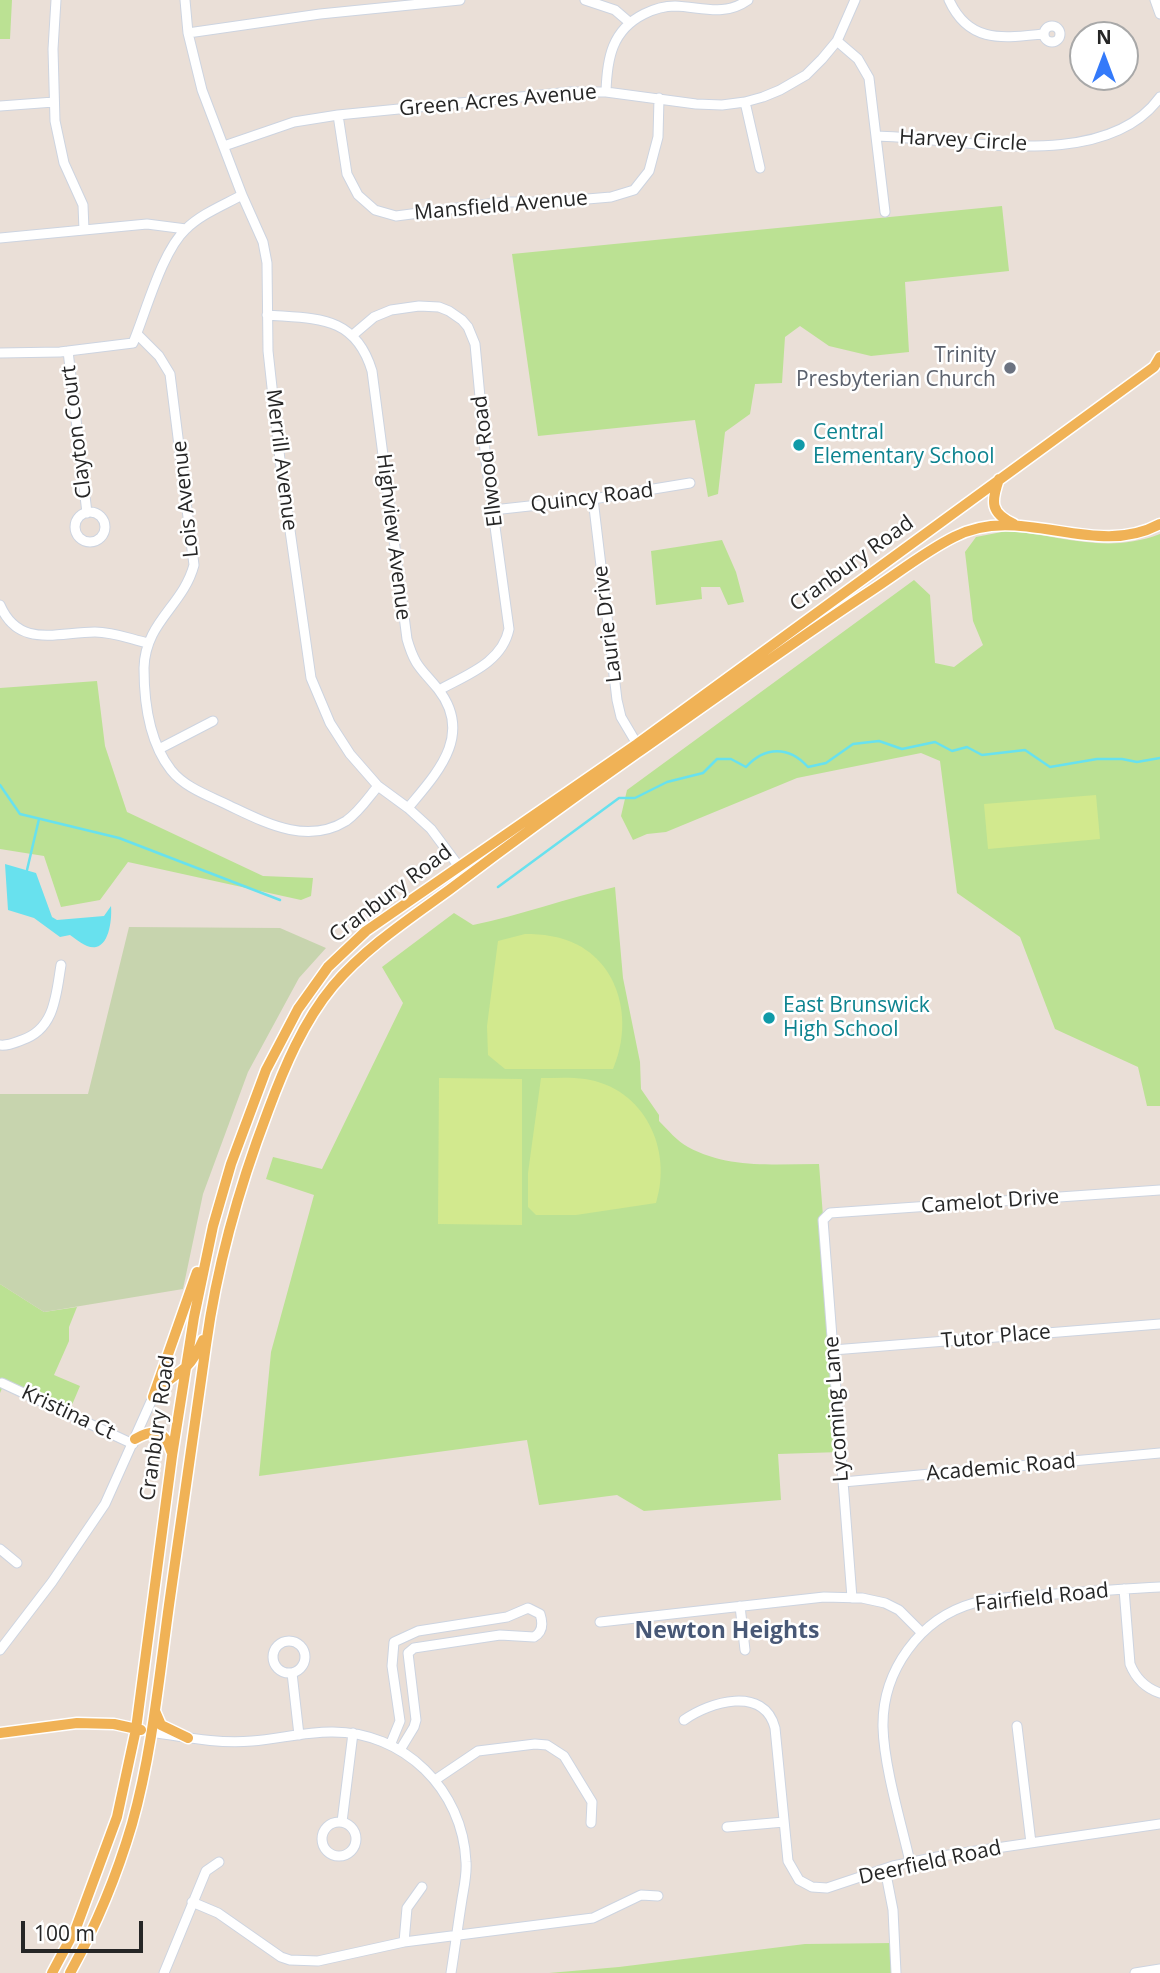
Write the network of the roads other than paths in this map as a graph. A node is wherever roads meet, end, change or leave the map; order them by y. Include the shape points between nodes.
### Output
1 (56, 0) edge
2 (185, 0) edge
3 (460, 0) edge
4 (585, 0) edge
5 (748, 0) edge
6 (855, 0) edge
7 (949, 0) edge
8 (1155, 0) edge
9 (673, 3) edge
10 (1160, 14) edge
11 (629, 22) junction
12 (188, 33) junction
13 (1044, 34) dead end
14 (837, 41) junction
15 (606, 92) junction
16 (659, 98) junction
17 (1160, 98) edge
18 (54, 102) junction
19 (745, 102) junction
20 (0, 106) edge
21 (338, 115) junction
22 (877, 136) junction
23 (224, 146) junction
24 (760, 168) dead end
25 (242, 195) junction
26 (885, 212) dead end
27 (186, 229) junction
28 (84, 230) junction
29 (0, 238) edge
30 (267, 315) junction
31 (137, 334) junction
32 (354, 334) junction
33 (68, 351) junction
34 (0, 353) edge
35 (1159, 361) edge
36 (999, 479) junction
37 (690, 483) dead end
38 (593, 499) junction
39 (493, 510) junction
40 (87, 513) dead end
41 (1015, 524) junction
42 (1160, 524) edge
43 (0, 605) edge
44 (148, 643) junction
45 (439, 690) junction
46 (213, 721) dead end
47 (637, 744) junction
48 (159, 749) junction
49 (378, 786) junction
50 (408, 808) junction
51 (459, 866) junction
52 (467, 876) junction
53 (61, 965) dead end
54 (0, 1045) edge
55 (1160, 1190) edge
56 (823, 1220) joint
57 (213, 1226) junction
58 (1160, 1324) edge
59 (208, 1328) junction
60 (833, 1350) junction
61 (186, 1367) junction
62 (2, 1383) dead end
63 (153, 1397) junction
64 (134, 1442) junction
65 (1160, 1454) edge
66 (172, 1456) junction
67 (843, 1482) junction
68 (0, 1549) edge
69 (18, 1563) dead end
70 (1160, 1587) edge
71 (1124, 1589) junction
72 (852, 1598) junction
73 (740, 1606) junction
74 (600, 1622) dead end
75 (922, 1633) junction
76 (399, 1639) junction
77 (0, 1650) edge
78 (412, 1650) junction
79 (745, 1650) dead end
80 (292, 1673) dead end
81 (1160, 1693) edge
82 (155, 1707) junction
83 (684, 1720) dead end
84 (1017, 1726) dead end
85 (136, 1729) junction
86 (151, 1732) junction
87 (0, 1733) edge
88 (353, 1733) junction
89 (299, 1735) junction
90 (188, 1738) junction
91 (391, 1743) junction
92 (400, 1750) junction
93 (435, 1780) junction
94 (342, 1822) dead end
95 (784, 1822) junction
96 (590, 1823) dead end
97 (1160, 1824) edge
98 (727, 1827) dead end
99 (1031, 1843) junction
100 (219, 1862) dead end
101 (910, 1862) junction
102 (885, 1869) junction
103 (422, 1888) dead end
104 (658, 1896) dead end
105 (192, 1902) junction
106 (457, 1936) junction
107 (404, 1942) junction
108 (1160, 1969) edge
109 (52, 1973) edge
110 (70, 1973) edge
111 (164, 1973) edge
112 (452, 1973) edge
113 (896, 1973) edge
114 (1135, 1973) edge

1 - 18 street
2 - 12 street, Merrill Avenue
3 - 12 street
4 - 11 street via 615,10
5 - 9 street via 725,11
6 - 14 street, Green Acres Avenue
7 - 13 street via 966,25 985,35
8 - 10 street
9 - 11 street
11 - 15 street via 610,57
12 - 23 street, Merrill Avenue via 202,90
14 - 19 street, Green Acres Avenue via 806,75
14 - 22 street via 858,59 869,78
15 - 16 street, Green Acres Avenue
15 - 21 street, Green Acres Avenue
16 - 19 street, Green Acres Avenue via 696,104
16 - 21 street, Mansfield Avenue via 658,137 649,170 634,190 611,197 505,202 396,216 375,210 358,195 347,174
17 - 22 street, Harvey Circle via 1130,127 1095,139 1011,147
18 - 20 street
18 - 28 street via 64,163 83,205
19 - 24 street
21 - 23 street, Green Acres Avenue via 294,122
22 - 26 street
23 - 25 street, Merrill Avenue
25 - 27 street
25 - 30 street, Merrill Avenue via 263,242 269,285
27 - 28 street via 147,224
27 - 31 street via 169,251
28 - 29 street
30 - 32 street via 318,319
30 - 49 street, Merrill Avenue via 280,460 307,662 330,723 349,754
31 - 33 street via 133,343
31 - 44 street, Lois Avenue via 170,374 194,565 185,589 160,619
32 - 39 street, Ellwood Road via 391,310 430,306 462,320 475,344
32 - 45 street, Highview Avenue via 372,371 407,639 421,672
33 - 34 street
33 - 40 street, Clayton Court
35 - 36 main road, Cranbury Road
36 - 41 main road via 993,503 996,512
36 - 47 main road, Cranbury Road
37 - 38 street, Quincy Road
38 - 39 street, Quincy Road
38 - 47 street, Laurie Drive via 617,701
39 - 45 street, Ellwood Road via 509,620 507,637 492,659
41 - 42 main road, Cranbury Road via 1117,538
41 - 52 main road, Cranbury Road via 954,537 828,619
43 - 44 street via 9,621 34,635 110,633
44 - 48 street, Lois Avenue via 144,670 148,715
45 - 50 street, Highview Avenue via 451,715 449,751 441,769
46 - 48 street
47 - 51 main road, Cranbury Road
48 - 49 street, Lois Avenue via 173,772 194,788 289,830 322,830 346,820
49 - 50 street, Merrill Avenue
50 - 51 street, Merrill Avenue
51 - 52 street, Merrill Avenue
51 - 57 main road, Cranbury Road via 366,931 328,967 298,1009 266,1070
52 - 59 main road, Cranbury Road via 357,961 331,988 304,1030 282,1075 242,1185
53 - 54 street via 52,1013 35,1036
55 - 56 street, Camelot Drive via 830,1213
56 - 60 street, Lycoming Lane
57 - 61 main road, Cranbury Road
57 - 63 main road
58 - 60 street, Tutor Place
59 - 61 main road
59 - 82 main road, Cranbury Road
60 - 67 street, Lycoming Lane
61 - 63 main road
61 - 66 main road, Cranbury Road
62 - 64 street, Kristina Ct
63 - 64 street
64 - 66 main road via 157,1431 164,1435
64 - 77 street via 105,1504
65 - 67 street, Academic Road
66 - 85 main road, Cranbury Road
67 - 72 street, Lycoming Lane
68 - 69 street
70 - 71 street, Fairfield Road
71 - 75 street, Fairfield Road via 985,1600 948,1614
71 - 81 street via 1130,1664 1145,1686
72 - 73 street
72 - 75 street via 893,1606
73 - 74 street
73 - 79 street
75 - 101 street, Fairfield Road via 894,1672 883,1724
76 - 78 street
76 - 78 street via 418,1631 507,1617 528,1608 542,1620 534,1637 500,1635 426,1644
76 - 91 street via 391,1654 400,1721
78 - 92 street via 408,1667 416,1720
80 - 89 street
82 - 86 main road, Cranbury Road
82 - 90 main road via 161,1725
83 - 95 street, Deerfield Road via 699,1709 743,1700 766,1710 775,1728
84 - 99 street
85 - 86 main road
85 - 87 main road via 76,1723
85 - 109 main road, Cranbury Road via 117,1817 76,1928
86 - 90 street
86 - 110 main road, Cranbury Road via 120,1861
88 - 89 street
88 - 91 street
88 - 94 street
89 - 90 street via 217,1742
91 - 92 street
92 - 93 street
93 - 96 street via 478,1751 547,1745 564,1756 592,1802
93 - 106 street via 454,1810 466,1851
95 - 98 street
95 - 102 street, Deerfield Road via 788,1861 805,1884 827,1888
97 - 99 street, Deerfield Road
99 - 101 street, Deerfield Road
100 - 105 street via 205,1871
101 - 102 street, Deerfield Road
102 - 113 street via 893,1910
103 - 107 street via 407,1908
104 - 106 street via 641,1895 593,1918
105 - 107 street via 218,1913 290,1960 335,1959
105 - 111 street
106 - 107 street
106 - 112 street
108 - 114 street

